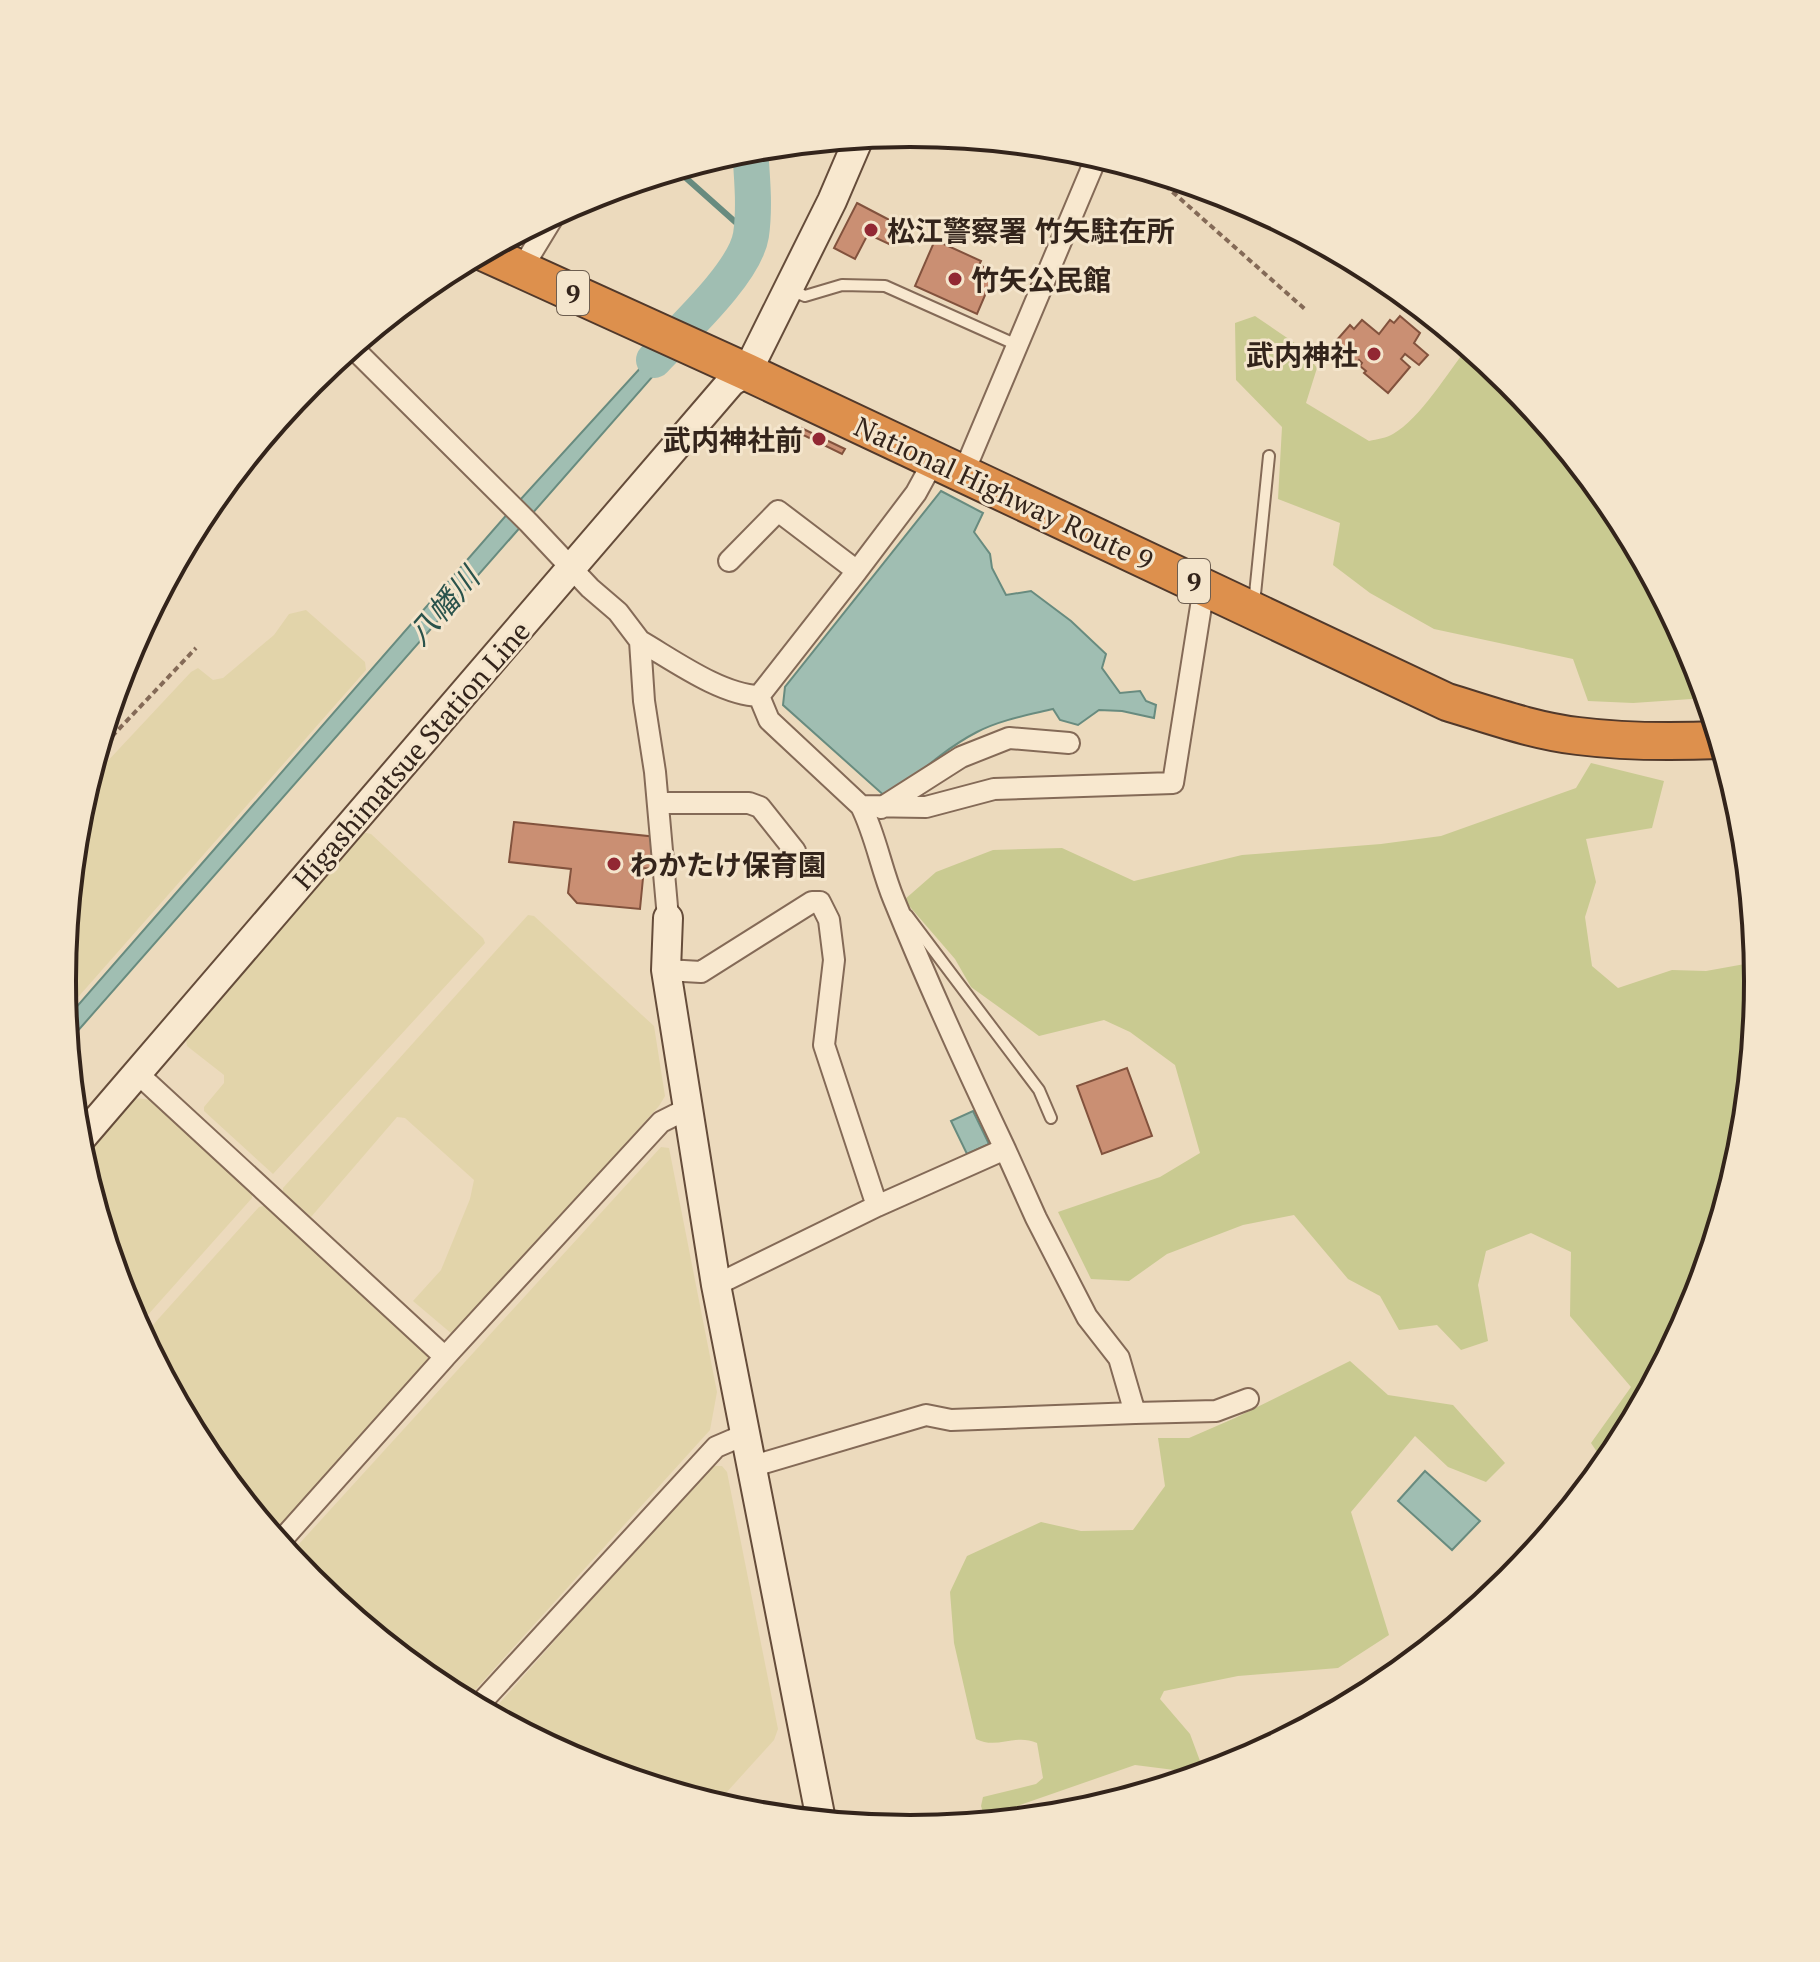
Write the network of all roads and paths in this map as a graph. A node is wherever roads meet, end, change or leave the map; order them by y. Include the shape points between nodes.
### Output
1 (854, 149) edge
2 (1092, 167) edge
3 (1168, 188) edge
4 (544, 231) edge
5 (495, 258) edge
6 (521, 270) junction
7 (788, 290) junction
8 (1307, 311) dead end
9 (1017, 345) junction
10 (360, 354) edge
11 (747, 372) junction
12 (1269, 456) dead end
13 (948, 467) junction
14 (729, 561) dead end
15 (572, 568) junction
16 (857, 571) junction
17 (1208, 588) junction
18 (1254, 610) junction
19 (640, 641) junction
20 (196, 648) dead end
21 (759, 696) junction
22 (113, 735) edge
23 (1708, 741) edge
24 (1069, 743) dead end
25 (658, 803) junction
26 (871, 807) junction
27 (795, 851) dead end
28 (892, 896) junction
29 (668, 918) joint
30 (666, 970) junction
31 (137, 1073) junction
32 (687, 1109) junction
33 (1051, 1118) dead end
34 (89, 1129) edge
35 (1005, 1149) junction
36 (877, 1206) junction
37 (716, 1285) junction
38 (445, 1357) junction
39 (1248, 1399) dead end
40 (1135, 1413) junction
41 (744, 1435) junction
42 (750, 1467) junction
43 (286, 1535) edge
44 (485, 1698) edge
45 (819, 1810) edge

1 - 7 main road
2 - 9 street
3 - 8 path
4 - 6 street
5 - 6 highway, National Highway Route 9 / 9
6 - 11 highway, National Highway Route 9 / 9
7 - 9 lane via 805,296 842,285 885,286
7 - 11 main road
9 - 13 street
10 - 15 street
11 - 13 highway, National Highway Route 9 / 9
11 - 15 main road, Higashimatsue Station Line via 731,382
12 - 18 lane
13 - 16 street via 916,493
13 - 17 highway, National Highway Route 9 / 9
14 - 16 street via 778,511
15 - 19 street
15 - 31 main road, Higashimatsue Station Line
16 - 21 street
17 - 18 highway, National Highway Route 9 / 9
17 - 26 street via 1173,783 994,789 926,807
18 - 23 highway, National Highway Route 9 / 9 via 1447,702 1505,720 1575,736 1660,743
19 - 21 street via 743,696
19 - 25 street
20 - 22 path
21 - 26 street via 769,720
24 - 26 street via 1009,738 961,757
25 - 27 street via 755,805
25 - 29 street
26 - 28 street via 868,819
28 - 33 lane via 1031,1079
28 - 35 street
29 - 30 main road
30 - 32 main road
30 - 36 street via 701,972 812,902 820,902 829,920 834,960 824,1045
31 - 34 main road, Higashimatsue Station Line
31 - 38 street
32 - 37 main road
32 - 38 street via 661,1122
35 - 36 street
35 - 40 street via 1087,1317 1119,1358
36 - 37 street
37 - 41 main road
38 - 43 street
39 - 40 street via 1216,1411
40 - 42 street via 951,1420 926,1415
41 - 42 main road
41 - 44 street via 716,1447
42 - 45 main road

